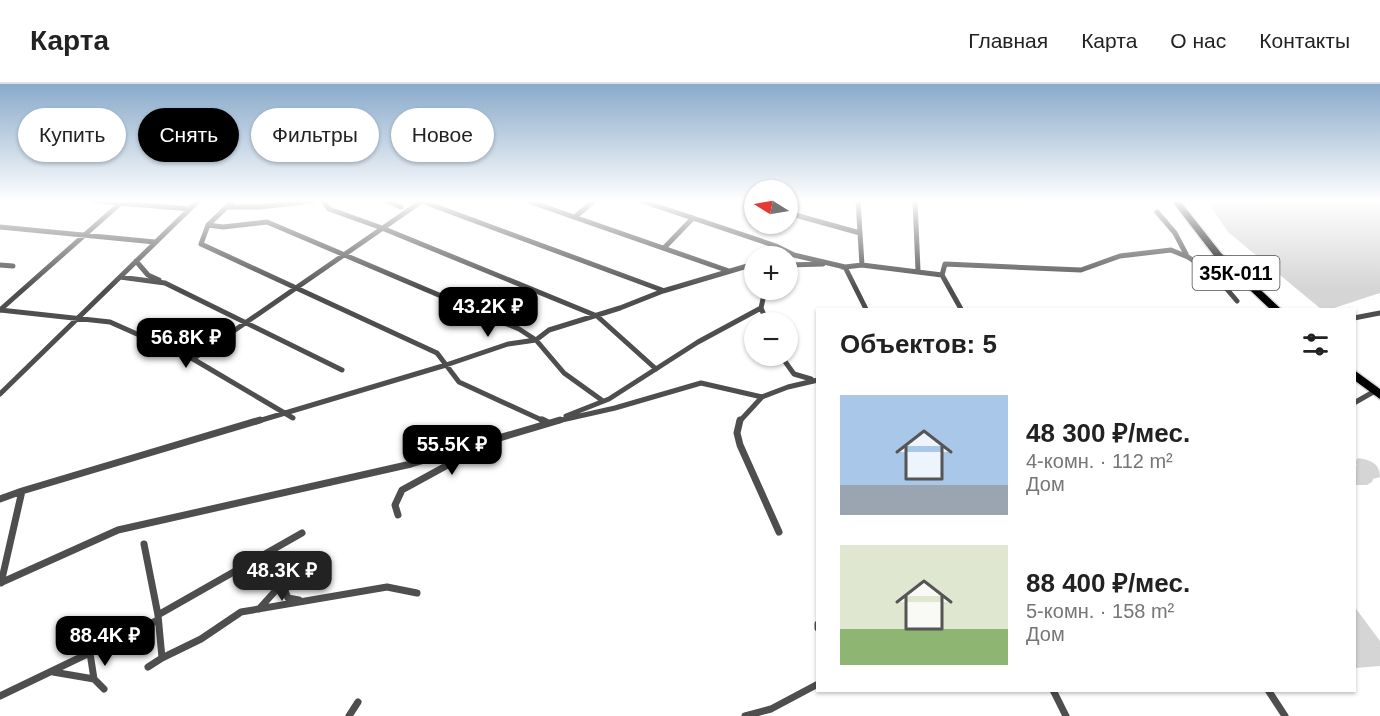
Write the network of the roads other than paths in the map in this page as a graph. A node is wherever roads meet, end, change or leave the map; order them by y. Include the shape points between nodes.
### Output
1 (37, 230) edge
2 (89, 230) edge
3 (167, 230) edge
4 (206, 230) edge
5 (287, 230) edge
6 (378, 230) edge
7 (388, 230) edge
8 (500, 230) edge
9 (616, 230) edge
10 (681, 230) edge
11 (728, 230) edge
12 (851, 230) edge
13 (916, 230) edge
14 (1173, 230) edge
15 (1197, 230) edge
16 (860, 233) joint
17 (84, 235) junction
18 (155, 242) junction
19 (771, 246) edge
20 (664, 248) junction
21 (344, 255) junction
22 (798, 255) edge
23 (1188, 257) junction
24 (136, 261) junction
25 (0, 265) edge
26 (798, 265) edge
27 (862, 265) junction
28 (13, 266) dead end
29 (744, 267) edge
30 (845, 267) junction
31 (918, 270) junction
32 (731, 272) junction
33 (942, 274) junction
34 (120, 277) junction
35 (165, 283) junction
36 (297, 287) junction
37 (663, 291) junction
38 (763, 300) edge
39 (1237, 301) dead end
40 (761, 308) junction
41 (866, 308) edge
42 (960, 308) edge
43 (1275, 308) edge
44 (0, 310) edge
45 (763, 312) edge
46 (1380, 313) edge
47 (597, 316) junction
48 (78, 317) junction
49 (1356, 318) edge
50 (246, 323) junction
51 (537, 340) junction
52 (193, 359) junction
53 (446, 365) junction
54 (788, 366) edge
55 (656, 369) junction
56 (342, 370) dead end
57 (1356, 376) edge
58 (816, 380) edge
59 (816, 380) edge
60 (1378, 393) edge
61 (0, 394) edge
62 (762, 397) junction
63 (1356, 397) edge
64 (1362, 397) junction
65 (603, 401) junction
66 (1356, 402) edge
67 (284, 413) junction
68 (292, 418) dead end
69 (548, 423) junction
70 (496, 438) junction
71 (22, 491) junction
72 (0, 499) edge
73 (398, 515) dead end
74 (779, 532) dead end
75 (302, 533) dead end
76 (144, 544) dead end
77 (0, 583) edge
78 (417, 593) dead end
79 (304, 602) junction
80 (258, 609) junction
81 (158, 618) junction
82 (90, 653) junction
83 (162, 658) junction
84 (148, 667) dead end
85 (51, 672) junction
86 (94, 679) junction
87 (816, 685) edge
88 (104, 689) dead end
89 (1054, 692) edge
90 (1269, 692) edge
91 (0, 696) edge
92 (358, 702) dead end
93 (349, 716) edge
94 (745, 716) edge
95 (1066, 716) edge
96 (1285, 716) edge

1 - 17 street
2 - 17 street
3 - 18 street
4 - 36 street via 201,244
5 - 21 street
6 - 21 street
7 - 47 street
8 - 37 street
9 - 20 street
10 - 20 street
11 - 19 street
12 - 16 street
13 - 31 street
14 - 23 street
15 - 43 main road, 35К-011 via 1232,270
16 - 27 street
17 - 18 street
17 - 44 street
18 - 24 street
20 - 32 street
21 - 36 street
21 - 51 street
22 - 30 street
23 - 33 street via 1160,250 1120,256 1081,270 954,263 945,264
23 - 39 street via 1215,275
24 - 34 street
24 - 35 street via 148,275
25 - 28 street
26 - 30 street
27 - 30 street
27 - 31 street
29 - 32 street
30 - 41 street
31 - 33 street
32 - 37 street
33 - 42 street
34 - 35 street
34 - 48 street
35 - 50 street
36 - 50 street
36 - 53 street via 437,353
37 - 47 street
38 - 40 street
40 - 45 street
40 - 55 street
44 - 48 street
46 - 49 street
47 - 51 street via 549,330
47 - 55 street
48 - 52 street via 110,321
48 - 61 street
50 - 52 street
50 - 56 street
51 - 53 street via 508,344
51 - 65 street via 564,373
52 - 67 street
53 - 67 street
53 - 69 street via 459,382
54 - 58 street via 794,374
55 - 65 street
57 - 60 main road
59 - 62 street
60 - 64 street
62 - 69 street via 701,383
62 - 74 street via 759,405 741,416 736,427 745,463
63 - 64 street
64 - 66 street
65 - 69 street
67 - 68 street
67 - 71 street
69 - 70 street
70 - 73 street via 483,449 466,454 402,490 395,505
70 - 77 street via 411,464 118,530
71 - 72 street
71 - 77 street
75 - 81 street
76 - 81 street
78 - 79 street via 387,587
79 - 80 street
79 - 80 street via 288,598 284,589 286,578
80 - 83 street via 242,612
81 - 82 street
81 - 83 street
82 - 85 street
82 - 86 street
83 - 84 street
85 - 86 street
85 - 91 street
86 - 88 street
87 - 94 street via 771,709
89 - 95 street
90 - 96 street
92 - 93 street

